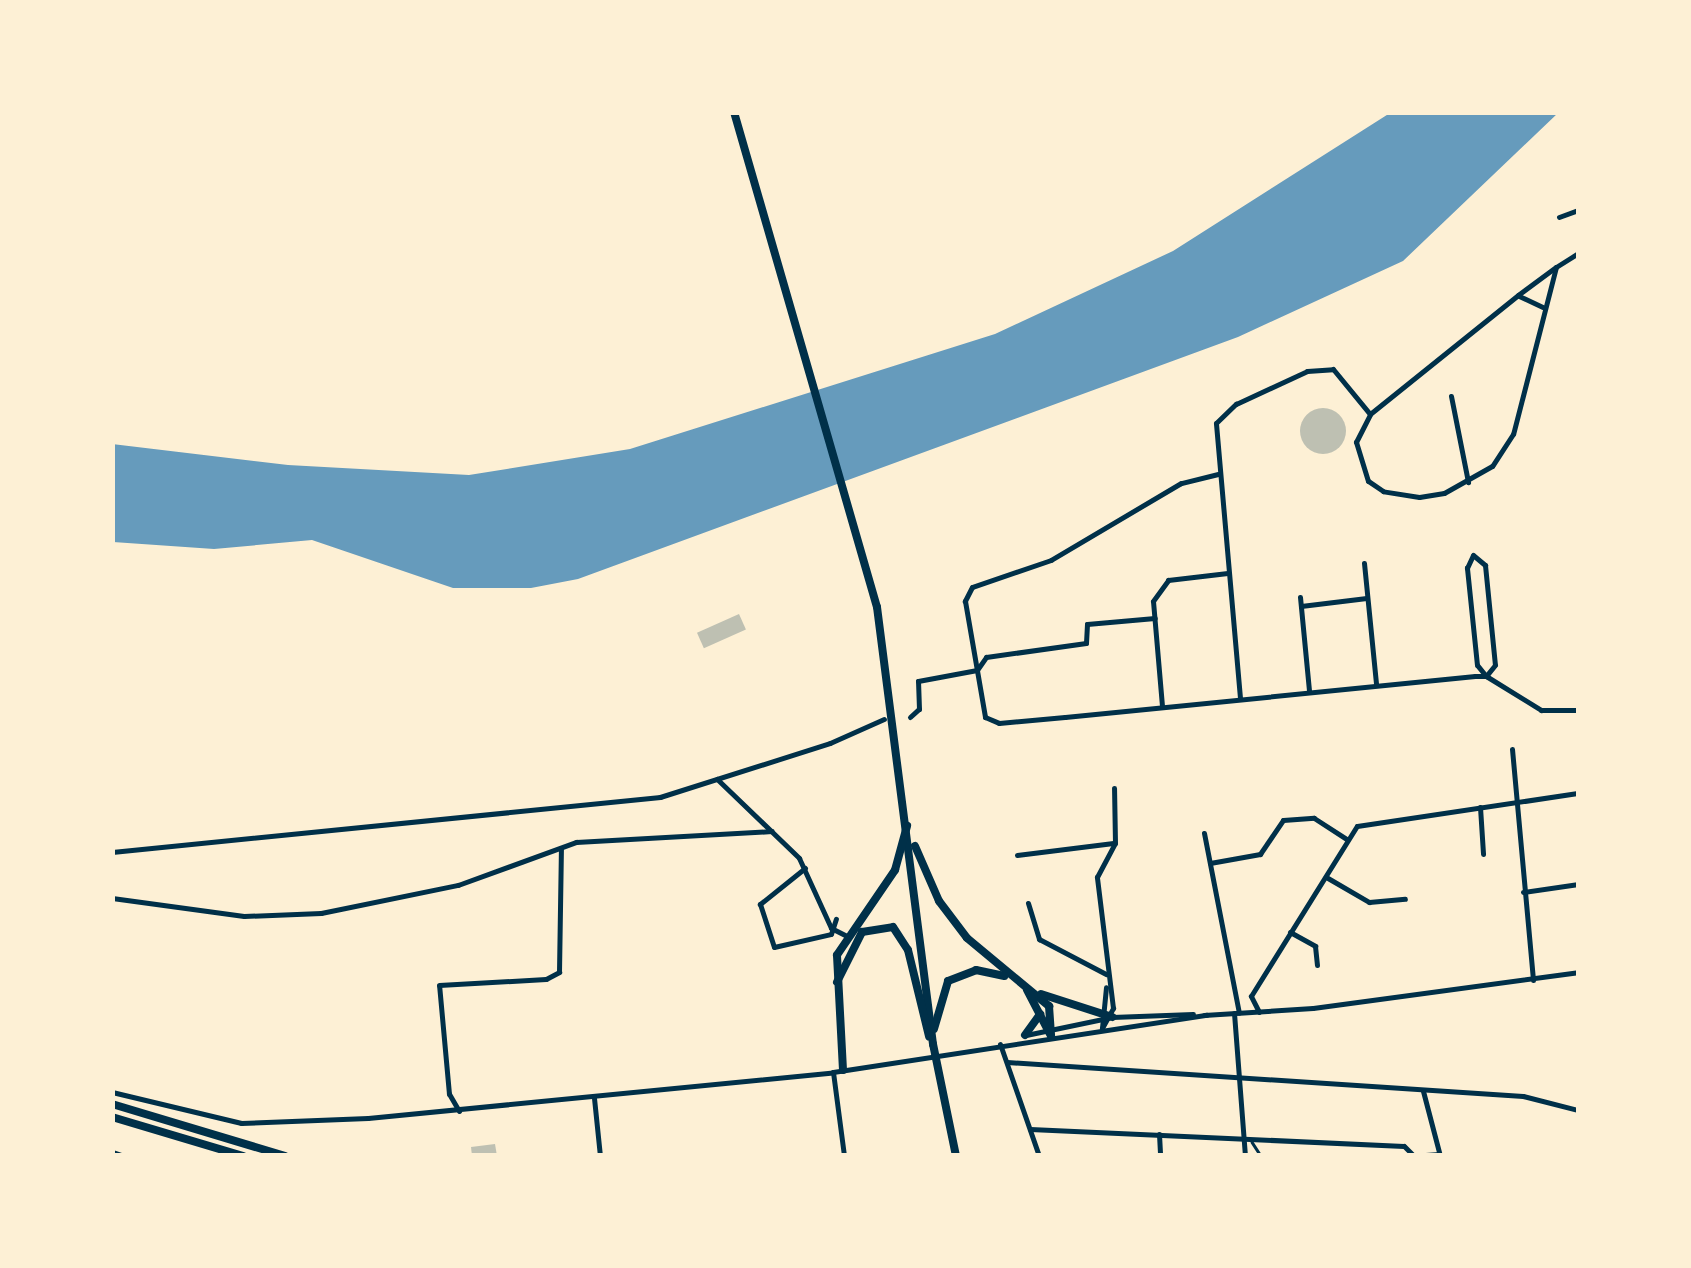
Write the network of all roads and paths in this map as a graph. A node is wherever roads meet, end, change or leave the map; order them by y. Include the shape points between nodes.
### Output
1 (734, 112) edge
2 (1578, 210) edge
3 (1559, 217) dead end
4 (1578, 253) edge
5 (1556, 267) junction
6 (1518, 296) junction
7 (1543, 307) junction
8 (1451, 396) dead end
9 (1370, 414) junction
10 (1218, 474) junction
11 (1468, 482) junction
12 (1364, 563) dead end
13 (1228, 574) junction
14 (1300, 597) dead end
15 (1367, 598) junction
16 (1301, 606) junction
17 (1154, 618) junction
18 (976, 670) junction
19 (1486, 676) junction
20 (1376, 684) junction
21 (1309, 690) junction
22 (1240, 698) junction
23 (1162, 706) junction
24 (1578, 710) edge
25 (910, 717) dead end
26 (884, 719) dead end
27 (1512, 749) dead end
28 (718, 779) junction
29 (1114, 788) dead end
30 (1578, 793) edge
31 (1514, 802) junction
32 (1480, 807) junction
33 (909, 826) junction
34 (772, 831) junction
35 (1204, 833) dead end
36 (1348, 840) junction
37 (1116, 843) junction
38 (561, 848) junction
39 (112, 852) edge
40 (1484, 854) dead end
41 (1017, 855) dead end
42 (1210, 863) junction
43 (806, 868) junction
44 (1326, 877) junction
45 (1578, 884) edge
46 (1523, 892) junction
47 (112, 898) edge
48 (1404, 899) dead end
49 (1028, 903) dead end
50 (827, 912) junction
51 (836, 920) junction
52 (834, 932) junction
53 (1290, 932) junction
54 (851, 935) junction
55 (1317, 965) dead end
56 (1578, 972) edge
57 (1106, 974) junction
58 (1008, 977) junction
59 (1533, 980) junction
60 (1107, 984) junction
61 (1027, 990) junction
62 (1040, 994) junction
63 (1236, 994) junction
64 (1251, 996) junction
65 (1260, 1012) junction
66 (1236, 1013) junction
67 (1040, 1014) junction
68 (1207, 1015) junction
69 (1099, 1016) junction
70 (1112, 1017) junction
71 (1102, 1028) junction
72 (1050, 1030) junction
73 (1025, 1035) junction
74 (933, 1044) junction
75 (1000, 1044) junction
76 (1007, 1062) junction
77 (843, 1070) junction
78 (832, 1072) junction
79 (1238, 1079) junction
80 (1423, 1090) junction
81 (112, 1092) edge
82 (594, 1098) junction
83 (112, 1104) edge
84 (1578, 1110) edge
85 (459, 1111) junction
86 (112, 1117) edge
87 (1030, 1129) junction
88 (1159, 1134) junction
89 (1243, 1137) junction
90 (112, 1152) edge
91 (1440, 1154) edge
92 (1413, 1155) edge
93 (124, 1156) edge
94 (243, 1156) edge
95 (285, 1156) edge
96 (600, 1156) edge
97 (844, 1156) edge
98 (956, 1156) edge
99 (1039, 1156) edge
100 (1160, 1156) edge
101 (1244, 1156) edge
102 (1261, 1156) edge

1 - 33 main road via 877,607
2 - 3 street
4 - 5 street
5 - 6 street
5 - 7 street
6 - 7 street
6 - 9 street
7 - 11 street via 1537,355 1513,434 1492,466
8 - 11 street
9 - 10 street via 1333,369 1308,371 1225,412 1215,436
9 - 11 street via 1356,442 1358,465 1382,491 1419,496
10 - 13 street
10 - 18 street via 1181,484 1051,560 972,587 965,601
12 - 15 street
13 - 17 street via 1168,580 1154,601
13 - 22 street
14 - 16 street
15 - 16 street
15 - 20 street
16 - 21 street
17 - 18 street via 1087,624 1086,643 986,657
17 - 23 street
18 - 23 street via 985,717 999,723
18 - 25 street via 918,681 919,709
19 - 19 street via 1495,665 1485,565 1476,554 1468,568 1477,665
19 - 20 street
19 - 24 street via 1540,710
20 - 21 street
21 - 22 street
22 - 23 street
26 - 28 street
27 - 31 street
28 - 34 street
28 - 39 street via 660,797
29 - 37 street
30 - 31 street
31 - 32 street
31 - 46 street
32 - 36 street via 1357,826
32 - 40 street
33 - 54 main road via 894,870
33 - 58 main road via 939,901
33 - 74 main road
34 - 38 street via 620,838
34 - 43 street
35 - 42 street
36 - 42 street via 1314,818 1283,820 1260,854
36 - 44 street
37 - 41 street
37 - 57 street via 1096,877
38 - 47 street via 458,884 321,912 244,916
38 - 85 street via 559,972 546,979 438,985 449,1094
42 - 63 street
43 - 50 street
43 - 52 street via 760,904 774,947
44 - 48 street via 1369,902
44 - 53 street
45 - 46 street
46 - 59 street
49 - 57 street via 1038,939
50 - 51 street
50 - 52 street
51 - 52 street
51 - 54 street
52 - 54 street
53 - 55 street via 1315,946
53 - 64 street
54 - 74 main road via 880,924 902,935
54 - 77 main road via 835,991
56 - 59 street
57 - 60 street
58 - 61 main road
58 - 74 main road via 976,970 948,980
59 - 65 street
60 - 69 street
60 - 70 street
61 - 62 main road
61 - 67 main road
62 - 69 main road
62 - 72 main road
63 - 64 street
63 - 66 street
64 - 65 street
65 - 66 street
66 - 68 street
66 - 79 street
67 - 72 main road
67 - 73 main road
68 - 70 street
68 - 71 street
69 - 70 main road
69 - 71 street
69 - 72 street
70 - 71 street
71 - 72 street
72 - 73 street
72 - 75 street
73 - 75 street
74 - 98 main road
75 - 76 street
75 - 77 street
76 - 79 street
76 - 87 street
77 - 78 street
78 - 82 street
78 - 97 street
79 - 80 street
79 - 89 street
80 - 84 street via 1523,1096
80 - 91 street
81 - 85 street via 241,1123
82 - 85 street
82 - 96 street
83 - 95 main road
86 - 94 main road
87 - 88 street
87 - 99 street
88 - 89 street
88 - 100 street
89 - 92 street via 1404,1146
89 - 101 street
89 - 102 lane via 1260,1146
90 - 93 street
91 - 92 street

